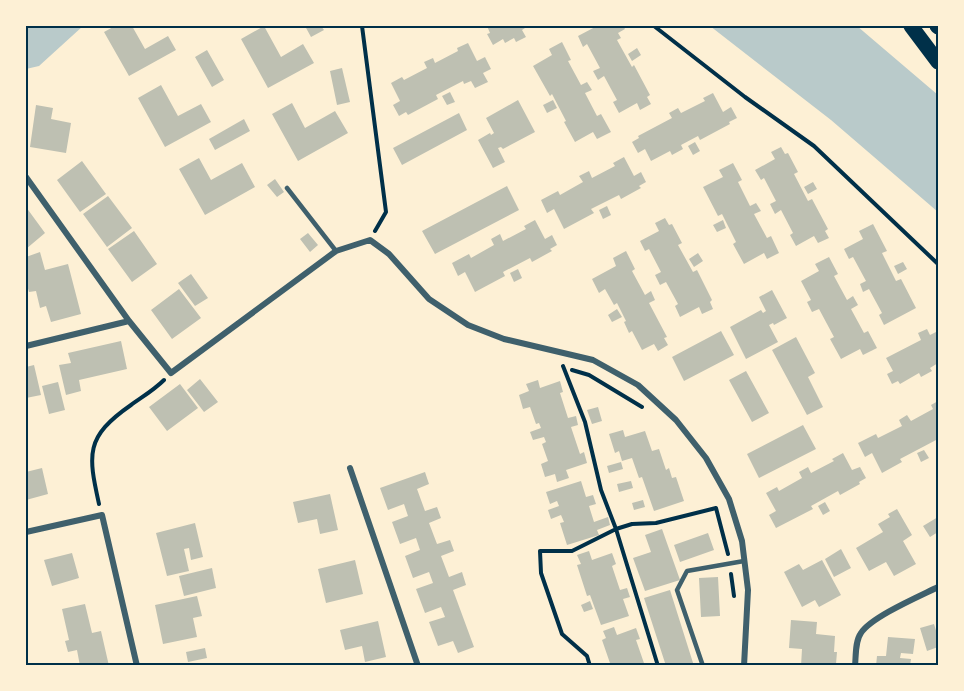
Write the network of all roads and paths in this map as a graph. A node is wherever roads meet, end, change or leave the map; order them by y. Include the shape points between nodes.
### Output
1 (362, 26) edge
2 (654, 26) edge
3 (911, 26) edge
4 (939, 62) edge
5 (26, 177) edge
6 (287, 188) dead end
7 (370, 240) junction
8 (336, 251) junction
9 (939, 264) edge
10 (129, 321) junction
11 (26, 346) edge
12 (171, 373) junction
13 (646, 409) dead end
14 (350, 468) dead end
15 (713, 500) dead end
16 (716, 508) dead end
17 (102, 515) junction
18 (616, 529) junction
19 (26, 532) edge
20 (744, 561) junction
21 (939, 587) edge
22 (137, 666) edge
23 (418, 666) edge
24 (590, 666) edge
25 (658, 666) edge
26 (703, 666) edge
27 (744, 666) edge
28 (855, 666) edge

1 - 7 path via 386,212
2 - 9 path via 814,147
3 - 4 highway
5 - 10 street
6 - 8 lane
7 - 8 street
7 - 20 street via 389,254 429,300 468,325 504,339 593,360 638,385 676,420 706,458 729,498
8 - 12 street
10 - 11 street
10 - 12 street
12 - 17 path via 100,431 92,461
13 - 18 path via 589,375 563,366 585,422 601,490
14 - 23 street
15 - 16 path
17 - 19 street
17 - 22 street
18 - 24 path via 572,551 540,551 541,573 562,634 587,656
18 - 25 path
20 - 26 lane via 687,571 677,590
20 - 27 street via 748,590
21 - 28 street via 873,621 860,634

